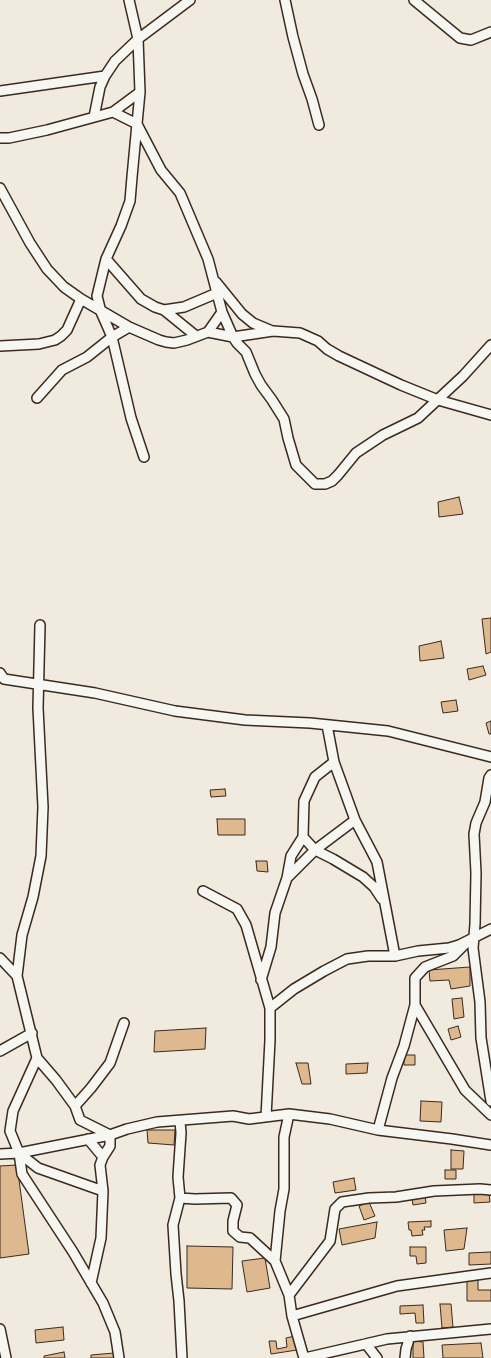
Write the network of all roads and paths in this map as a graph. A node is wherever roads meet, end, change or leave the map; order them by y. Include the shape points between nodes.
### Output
1 (129, 0) edge
2 (190, 0) edge
3 (285, 0) edge
4 (414, 0) edge
5 (491, 32) edge
6 (138, 39) junction
7 (105, 76) junction
8 (0, 91) edge
9 (140, 92) junction
10 (113, 112) junction
11 (94, 117) junction
12 (137, 124) junction
13 (319, 125) dead end
14 (0, 138) edge
15 (0, 188) edge
16 (106, 259) junction
17 (214, 280) junction
18 (217, 293) junction
19 (97, 296) junction
20 (81, 299) junction
21 (90, 305) junction
22 (164, 310) junction
23 (101, 312) junction
24 (222, 312) junction
25 (129, 327) junction
26 (273, 331) junction
27 (208, 332) junction
28 (196, 336) junction
29 (112, 337) junction
30 (233, 337) junction
31 (491, 345) edge
32 (0, 346) edge
33 (38, 398) dead end
34 (438, 400) junction
35 (491, 415) edge
36 (144, 457) dead end
37 (40, 625) dead end
38 (0, 673) edge
39 (39, 684) junction
40 (328, 725) junction
41 (491, 757) edge
42 (334, 762) junction
43 (491, 774) edge
44 (355, 820) junction
45 (303, 837) junction
46 (315, 850) junction
47 (287, 878) junction
48 (203, 891) dead end
49 (384, 902) junction
50 (491, 930) edge
51 (473, 937) junction
52 (394, 956) junction
53 (0, 958) edge
54 (18, 976) junction
55 (261, 980) junction
56 (415, 1005) junction
57 (270, 1008) junction
58 (124, 1022) dead end
59 (32, 1032) junction
60 (0, 1051) edge
61 (36, 1058) junction
62 (491, 1101) edge
63 (75, 1106) junction
64 (289, 1114) junction
65 (491, 1115) edge
66 (266, 1117) junction
67 (180, 1121) junction
68 (378, 1130) junction
69 (110, 1135) junction
70 (88, 1139) junction
71 (491, 1145) edge
72 (18, 1153) junction
73 (1, 1154) edge
74 (103, 1157) junction
75 (491, 1190) edge
76 (103, 1191) junction
77 (180, 1198) junction
78 (275, 1261) junction
79 (491, 1273) edge
80 (91, 1283) junction
81 (289, 1295) junction
82 (292, 1316) junction
83 (0, 1329) edge
84 (491, 1329) edge
85 (410, 1336) junction
86 (366, 1344) junction
87 (406, 1354) edge
88 (6, 1358) edge
89 (119, 1358) edge
90 (182, 1358) edge
91 (305, 1358) edge
92 (377, 1358) edge
93 (399, 1358) edge

1 - 6 street
2 - 6 street
3 - 13 street via 302,74
4 - 5 street via 460,38 471,40
6 - 7 street via 115,61
6 - 9 street
7 - 8 street
7 - 11 street via 100,86
9 - 10 street
9 - 12 street
10 - 11 street
10 - 12 street
11 - 14 street via 47,130
12 - 16 street via 130,201
12 - 17 street via 161,170 180,193 208,259
15 - 20 street via 30,244 47,269 64,287
16 - 19 street
16 - 22 street via 141,299
17 - 18 street
17 - 26 street via 242,314 253,323
18 - 22 street via 184,307
18 - 24 street
19 - 21 street
19 - 23 street
20 - 21 street
20 - 32 street via 67,330 55,340 39,344
21 - 23 street
22 - 28 street
23 - 25 street
23 - 29 street
24 - 27 street
24 - 30 street
25 - 28 street via 166,342
25 - 29 street
26 - 30 street
26 - 34 street via 310,336 339,356
27 - 28 street
27 - 30 street
29 - 33 street via 86,357 62,370
29 - 36 street via 131,418
30 - 34 street via 246,352 261,386 284,419 296,465 315,484 332,481 356,453 383,435 418,418
31 - 34 street
34 - 35 street
37 - 39 street
38 - 39 street via 4,679
39 - 40 street via 95,693 175,711 245,720
39 - 54 street via 43,807 41,856 22,935
40 - 41 street via 388,731
40 - 42 street
42 - 44 street
42 - 45 street via 315,777 304,801
43 - 51 street via 474,834 476,873
44 - 46 street
44 - 49 street via 377,862
45 - 46 street
45 - 47 street via 291,856
46 - 47 street
46 - 49 street via 363,877
47 - 55 street via 275,913 271,946
48 - 55 street via 237,909 246,925
49 - 52 street
50 - 51 street
51 - 52 street via 448,948
51 - 56 street via 453,956 424,967 415,978
51 - 62 street via 481,1038
52 - 57 street via 347,959 294,989
53 - 54 street
54 - 59 street
55 - 57 street
56 - 65 street via 465,1090
56 - 68 street
57 - 66 street
58 - 63 street via 110,1063
59 - 60 street
59 - 61 street
61 - 63 street
61 - 72 street via 13,1111 10,1131
63 - 69 street via 80,1120
64 - 66 street
64 - 68 street via 330,1119
64 - 78 street via 284,1138 284,1189
66 - 67 street via 207,1117
67 - 69 street via 157,1122
67 - 77 street
68 - 71 street
69 - 70 street
69 - 74 street via 110,1146
70 - 72 street
70 - 74 street
72 - 73 street
72 - 76 street via 38,1168
72 - 80 street via 22,1174
74 - 76 street via 100,1165
75 - 81 street via 434,1191 342,1202 335,1209 330,1240
76 - 80 street via 101,1238
77 - 78 street via 231,1198 237,1205 233,1221 234,1231 240,1237 250,1238
77 - 90 street via 173,1225
78 - 81 street
79 - 82 street via 397,1286
80 - 89 street via 110,1317
81 - 82 street
82 - 91 street
83 - 88 street
84 - 85 street
85 - 86 street
85 - 87 street
86 - 91 street
86 - 92 street
87 - 93 street

